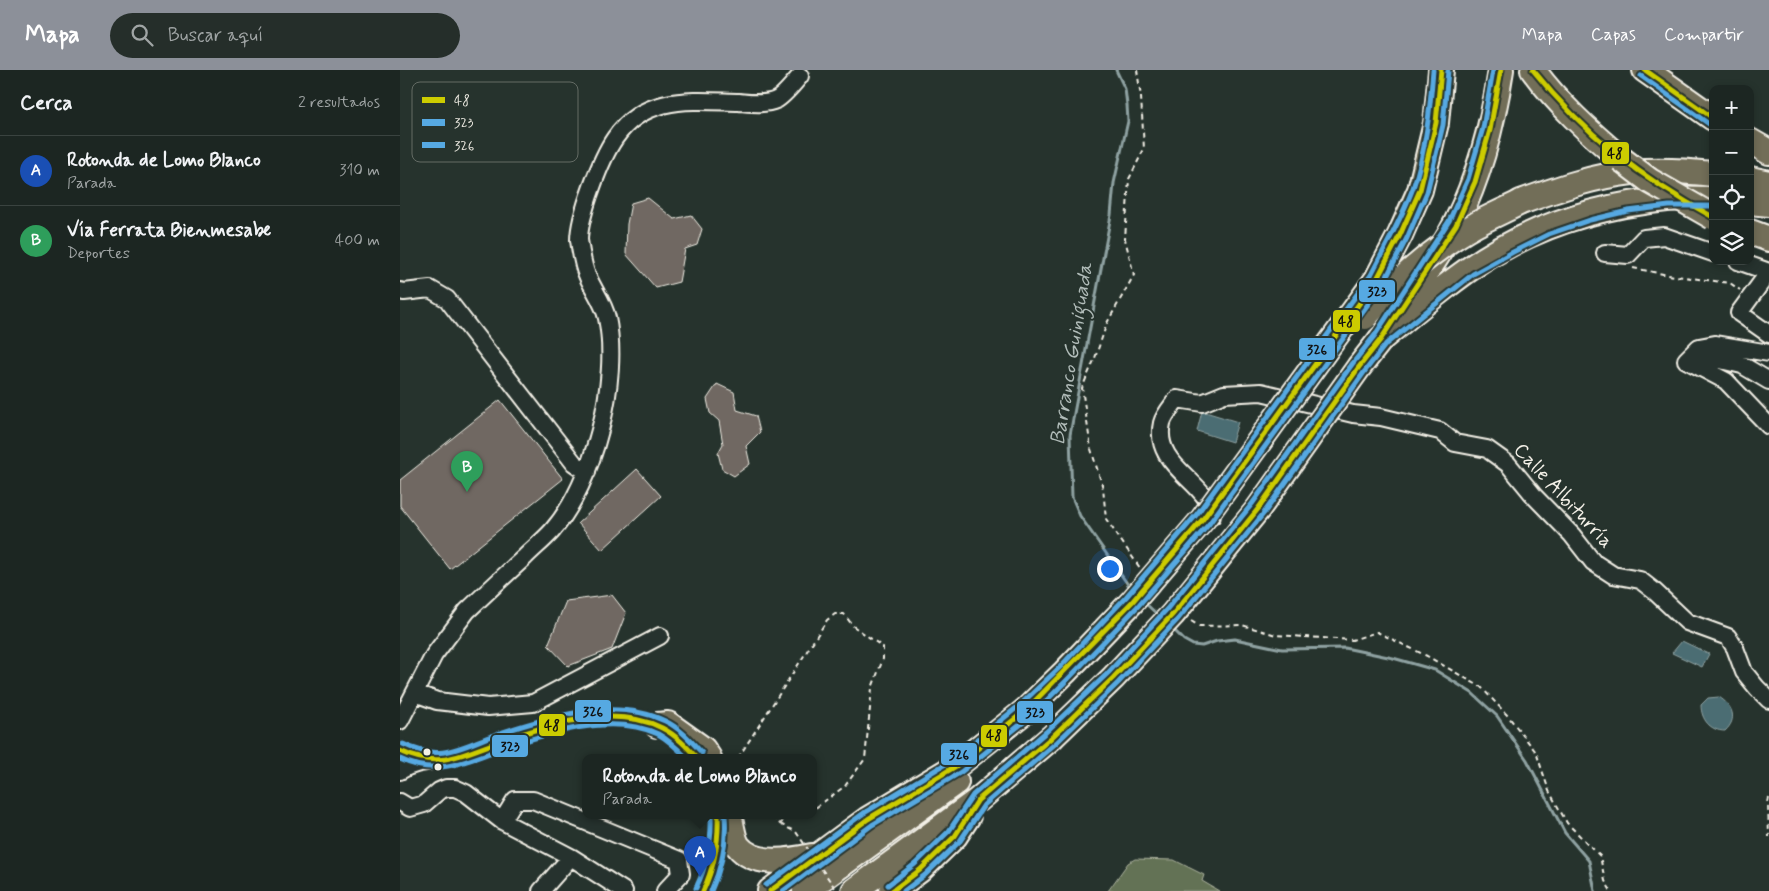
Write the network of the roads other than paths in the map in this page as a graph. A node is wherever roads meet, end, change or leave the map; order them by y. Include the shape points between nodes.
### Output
1 (1441, 70) edge
2 (1501, 70) edge
3 (1645, 70) edge
4 (800, 76) dead end
5 (1540, 79) edge
6 (1709, 115) edge
7 (1754, 143) edge
8 (1769, 152) edge
9 (1709, 174) edge
10 (1754, 180) edge
11 (1769, 183) edge
12 (1709, 199) edge
13 (1754, 202) edge
14 (1769, 204) edge
15 (1709, 215) edge
16 (1754, 233) edge
17 (1769, 239) edge
18 (1709, 252) edge
19 (1605, 254) dead end
20 (1749, 265) edge
21 (1769, 272) edge
22 (400, 291) edge
23 (1769, 334) edge
24 (1381, 338) junction
25 (1694, 352) junction
26 (1769, 353) edge
27 (1769, 381) edge
28 (1769, 426) edge
29 (587, 472) junction
30 (1171, 551) dead end
31 (660, 636) dead end
32 (415, 693) junction
33 (1769, 700) edge
34 (1028, 715) junction
35 (400, 721) edge
36 (657, 725) junction
37 (400, 751) edge
38 (693, 754) edge
39 (706, 754) edge
40 (424, 761) junction
41 (400, 771) edge
42 (978, 800) junction
43 (400, 802) edge
44 (718, 819) edge
45 (731, 819) edge
46 (502, 821) junction
47 (819, 855) junction
48 (571, 857) junction
49 (704, 890) edge
50 (541, 891) edge
51 (624, 891) edge
52 (666, 891) edge
53 (770, 891) edge
54 (805, 891) edge
55 (854, 891) edge
56 (892, 891) edge

1 - 34 highway, bridge via 1436,124 1420,190 1377,279 1204,519
2 - 24 highway, bridge via 1490,130 1475,182 1456,225
3 - 6 highway
4 - 29 street via 777,100 758,103 685,100 650,109 631,120 615,138 583,217 579,240 584,268 607,316 610,347 602,422
5 - 15 highway, bridge via 1579,122 1621,159 1650,181
7 - 8 highway
9 - 34 highway, bridge via 1675,170 1624,173 1555,189 1475,225 1433,253 1365,316 1214,524 1140,610 1073,680
10 - 11 highway
12 - 24 highway via 1627,204 1546,227 1470,268
13 - 14 highway
16 - 17 highway
18 - 19 street via 1664,236 1644,238 1628,255
20 - 21 street
21 - 23 street via 1739,313
22 - 29 street via 430,289 447,299 574,463
24 - 42 highway, bridge via 1258,509 1173,614 1051,738
25 - 26 street via 1699,347 1715,344
25 - 27 street via 1742,365
25 - 28 street via 1686,360 1726,381
29 - 32 street via 580,490 552,531 454,626 434,655
30 - 33 street, Calle Albiturría via 1189,540 1213,515 1210,504 1174,466 1162,444 1162,422 1176,399 1202,403 1224,394 1261,392 1440,431 1455,443 1487,449 1508,464 1593,562 1613,575 1640,580 1687,622 1728,638 1744,672
31 - 32 street via 533,703 488,706 438,701
32 - 35 street
34 - 47 highway via 956,766 868,819
34 - 54 highway via 1003,745
36 - 38 street
36 - 39 highway via 668,724
36 - 40 street via 629,718 595,718 537,729 457,757
37 - 40 street
40 - 41 street
42 - 55 highway
42 - 56 highway via 956,836
43 - 46 street via 410,808 424,804 439,791 455,788
44 - 49 street via 715,855
45 - 47 highway via 737,845 749,856 779,862
46 - 48 street
46 - 52 street via 515,800 533,800 679,860 681,874
47 - 53 highway
48 - 50 street
48 - 51 street

